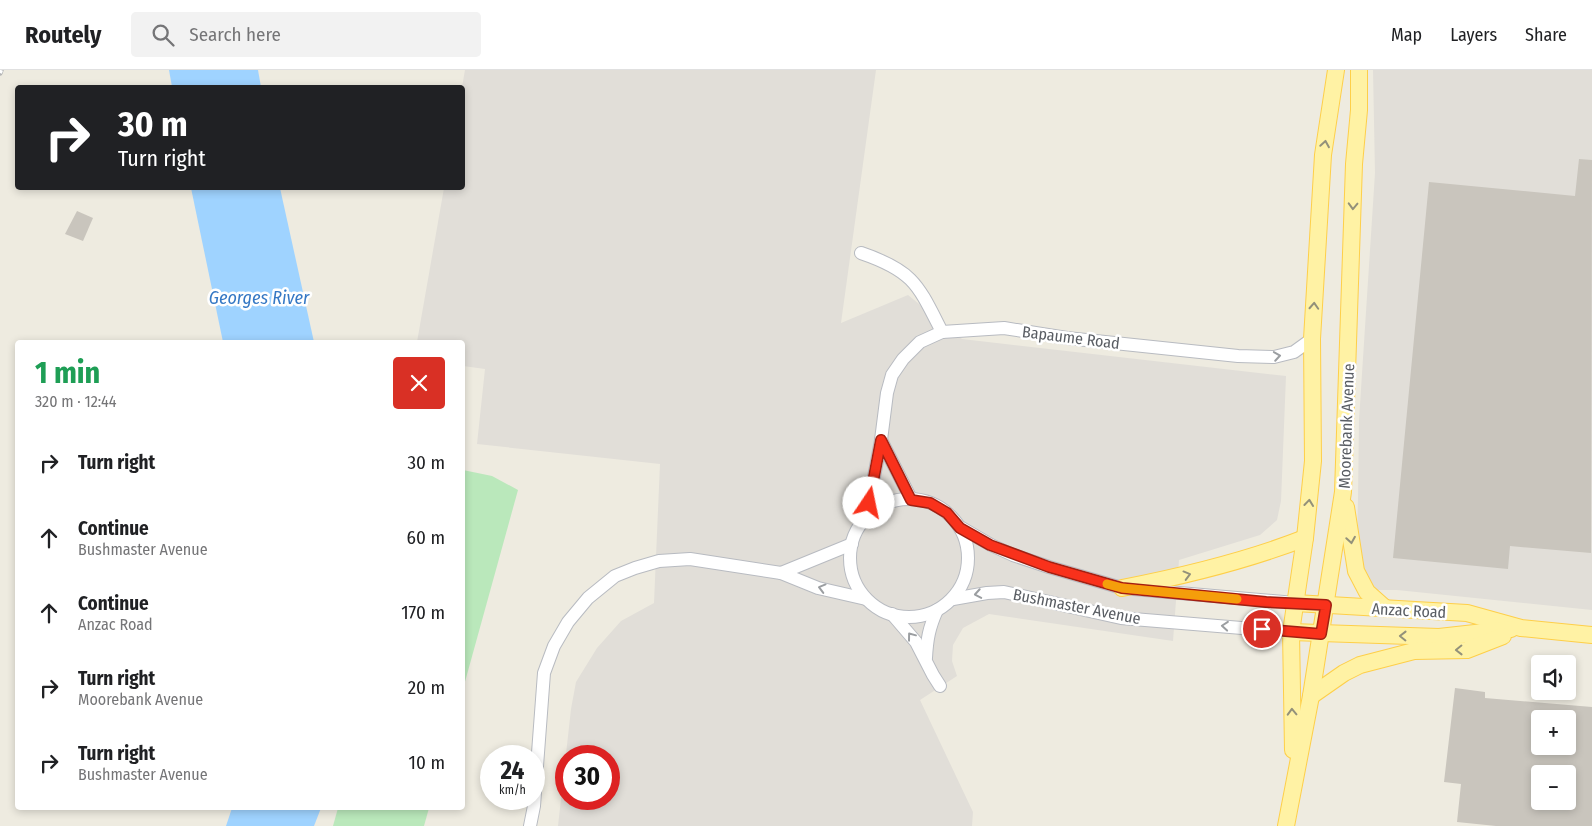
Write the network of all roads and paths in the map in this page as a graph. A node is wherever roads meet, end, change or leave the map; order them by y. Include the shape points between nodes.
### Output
1 (1336, 70) edge
2 (1360, 70) edge
3 (861, 253) dead end
4 (942, 332) junction
5 (1312, 340) junction
6 (881, 440) junction
7 (1344, 492) junction
8 (911, 500) junction
9 (866, 519) junction
10 (960, 528) junction
11 (1305, 538) junction
12 (852, 544) junction
13 (781, 573) junction
14 (1122, 588) junction
15 (866, 599) junction
16 (953, 599) junction
17 (1295, 603) junction
18 (1326, 605) junction
19 (1385, 608) junction
20 (938, 610) junction
21 (892, 614) junction
22 (1521, 628) junction
23 (1291, 632) junction
24 (1321, 634) junction
25 (1592, 635) edge
26 (926, 660) junction
27 (940, 686) dead end
28 (1311, 696) junction
29 (1294, 778) junction
30 (530, 826) edge
31 (1286, 826) edge

5 -> 1 main road, Moorebank Avenue via 1323,155
2 -> 7 main road, Moorebank Avenue
3 - 4 street via 885,261 910,278
4 -> 5 street, Bapaume Road via 1004,328 1067,338 1274,357 1294,352
4 - 6 street via 920,342 892,375
11 -> 5 main road, Moorebank Avenue via 1313,461
6 - 8 street
6 - 9 street
7 - 18 main road, Moorebank Avenue
7 -> 19 main road via 1356,571 1367,592
8 - 9 street via 892,502
8 - 10 street via 930,503 947,513
9 - 12 street
10 - 14 street, Bushmaster Avenue via 1013,554
10 - 16 street via 967,545 968,564 963,583
14 -> 11 main road via 1182,576 1275,550
11 - 17 main road, Moorebank Avenue
12 - 13 street
12 - 15 street via 850,563 855,582
15 -> 13 street via 818,588
13 - 30 street via 690,559 659,561 616,576 588,598 568,622 544,673
14 - 17 street, Bushmaster Avenue
15 - 21 street
16 - 20 street
23 -> 16 street, Bushmaster Avenue via 1121,618 1004,592
17 - 18 main road, Anzac Road
17 - 23 main road, Moorebank Avenue
18 - 19 main road, Anzac Road
18 - 24 main road, Moorebank Avenue
19 - 22 main road, Anzac Road via 1467,613
20 - 21 street via 919,617
20 - 26 street via 930,626
26 -> 21 street via 912,636
22 -> 24 main road, Anzac Road via 1438,637
22 - 25 main road, Anzac Road
22 -> 28 main road via 1468,650 1414,651 1360,665
23 - 24 main road, Bushmaster Avenue
29 -> 23 main road, Moorebank Avenue
24 - 28 main road, Moorebank Avenue
26 - 27 street
28 - 29 main road, Moorebank Avenue
29 - 31 main road, Moorebank Avenue

